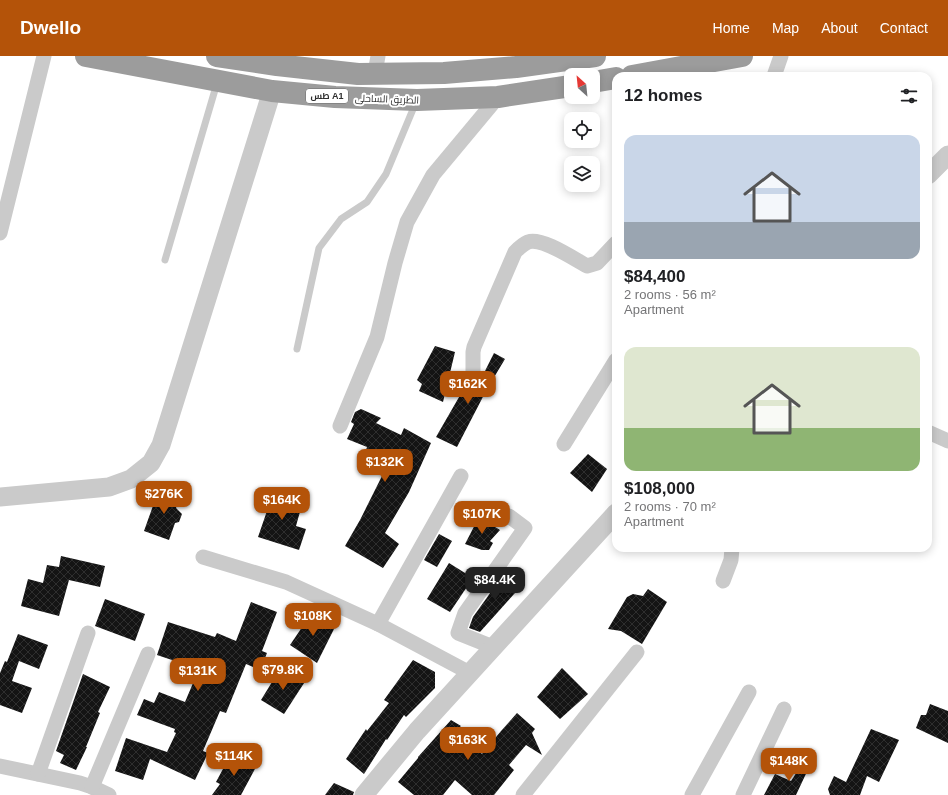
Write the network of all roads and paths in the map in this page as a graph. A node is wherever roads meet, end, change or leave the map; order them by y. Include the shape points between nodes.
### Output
1 (44, 56) edge
2 (86, 56) edge
3 (217, 56) edge
4 (595, 56) edge
5 (742, 56) edge
6 (781, 56) edge
7 (565, 59) edge
8 (517, 62) edge
9 (377, 65) edge
10 (654, 72) edge
11 (775, 72) edge
12 (612, 79) edge
13 (218, 81) junction
14 (600, 81) edge
15 (564, 87) edge
16 (272, 91) junction
17 (498, 97) junction
18 (417, 100) junction
19 (948, 155) edge
20 (932, 171) edge
21 (0, 233) edge
22 (612, 247) edge
23 (165, 260) dead end
24 (297, 348) dead end
25 (612, 366) edge
26 (473, 374) dead end
27 (340, 426) dead end
28 (932, 434) edge
29 (948, 441) edge
30 (564, 444) dead end
31 (461, 476) dead end
32 (0, 497) edge
33 (508, 516) dead end
34 (612, 517) edge
35 (732, 552) edge
36 (203, 557) dead end
37 (723, 581) dead end
38 (378, 624) junction
39 (88, 633) dead end
40 (493, 647) junction
41 (637, 652) dead end
42 (148, 654) dead end
43 (470, 673) junction
44 (749, 692) dead end
45 (784, 709) dead end
46 (0, 766) edge
47 (38, 774) junction
48 (92, 787) junction
49 (109, 795) edge
50 (364, 795) edge
51 (523, 795) edge
52 (692, 795) edge
53 (742, 795) edge

1 - 21 street
2 - 13 highway, الطريق الساحلى / طس A1
3 - 9 highway via 358,74
4 - 7 highway
5 - 10 highway
6 - 11 street
7 - 8 highway
8 - 9 highway via 444,73
12 - 14 highway
13 - 16 highway, الطريق الساحلى / طس A1
13 - 23 lane
15 - 17 highway, الطريق الساحلى / طس A1
16 - 18 highway, الطريق الساحلى / طس A1 via 335,97
16 - 32 street via 161,445 151,463 131,479 110,487
17 - 18 highway, الطريق الساحلى / طس A1
17 - 27 street via 434,175 407,222 377,337
18 - 24 lane via 386,174 367,202 341,219 319,248
19 - 20 street
22 - 26 street via 597,263 588,266 542,242 528,242 520,246 515,252 474,347
25 - 30 street
28 - 29 street
31 - 38 street
33 - 40 street via 525,528 465,613 458,633
34 - 40 street
35 - 37 street
36 - 38 street via 286,582
38 - 43 street
39 - 47 street
40 - 43 street
41 - 51 street
42 - 48 street
43 - 50 street
44 - 52 street
45 - 53 street
46 - 47 street
47 - 48 street
48 - 49 street

